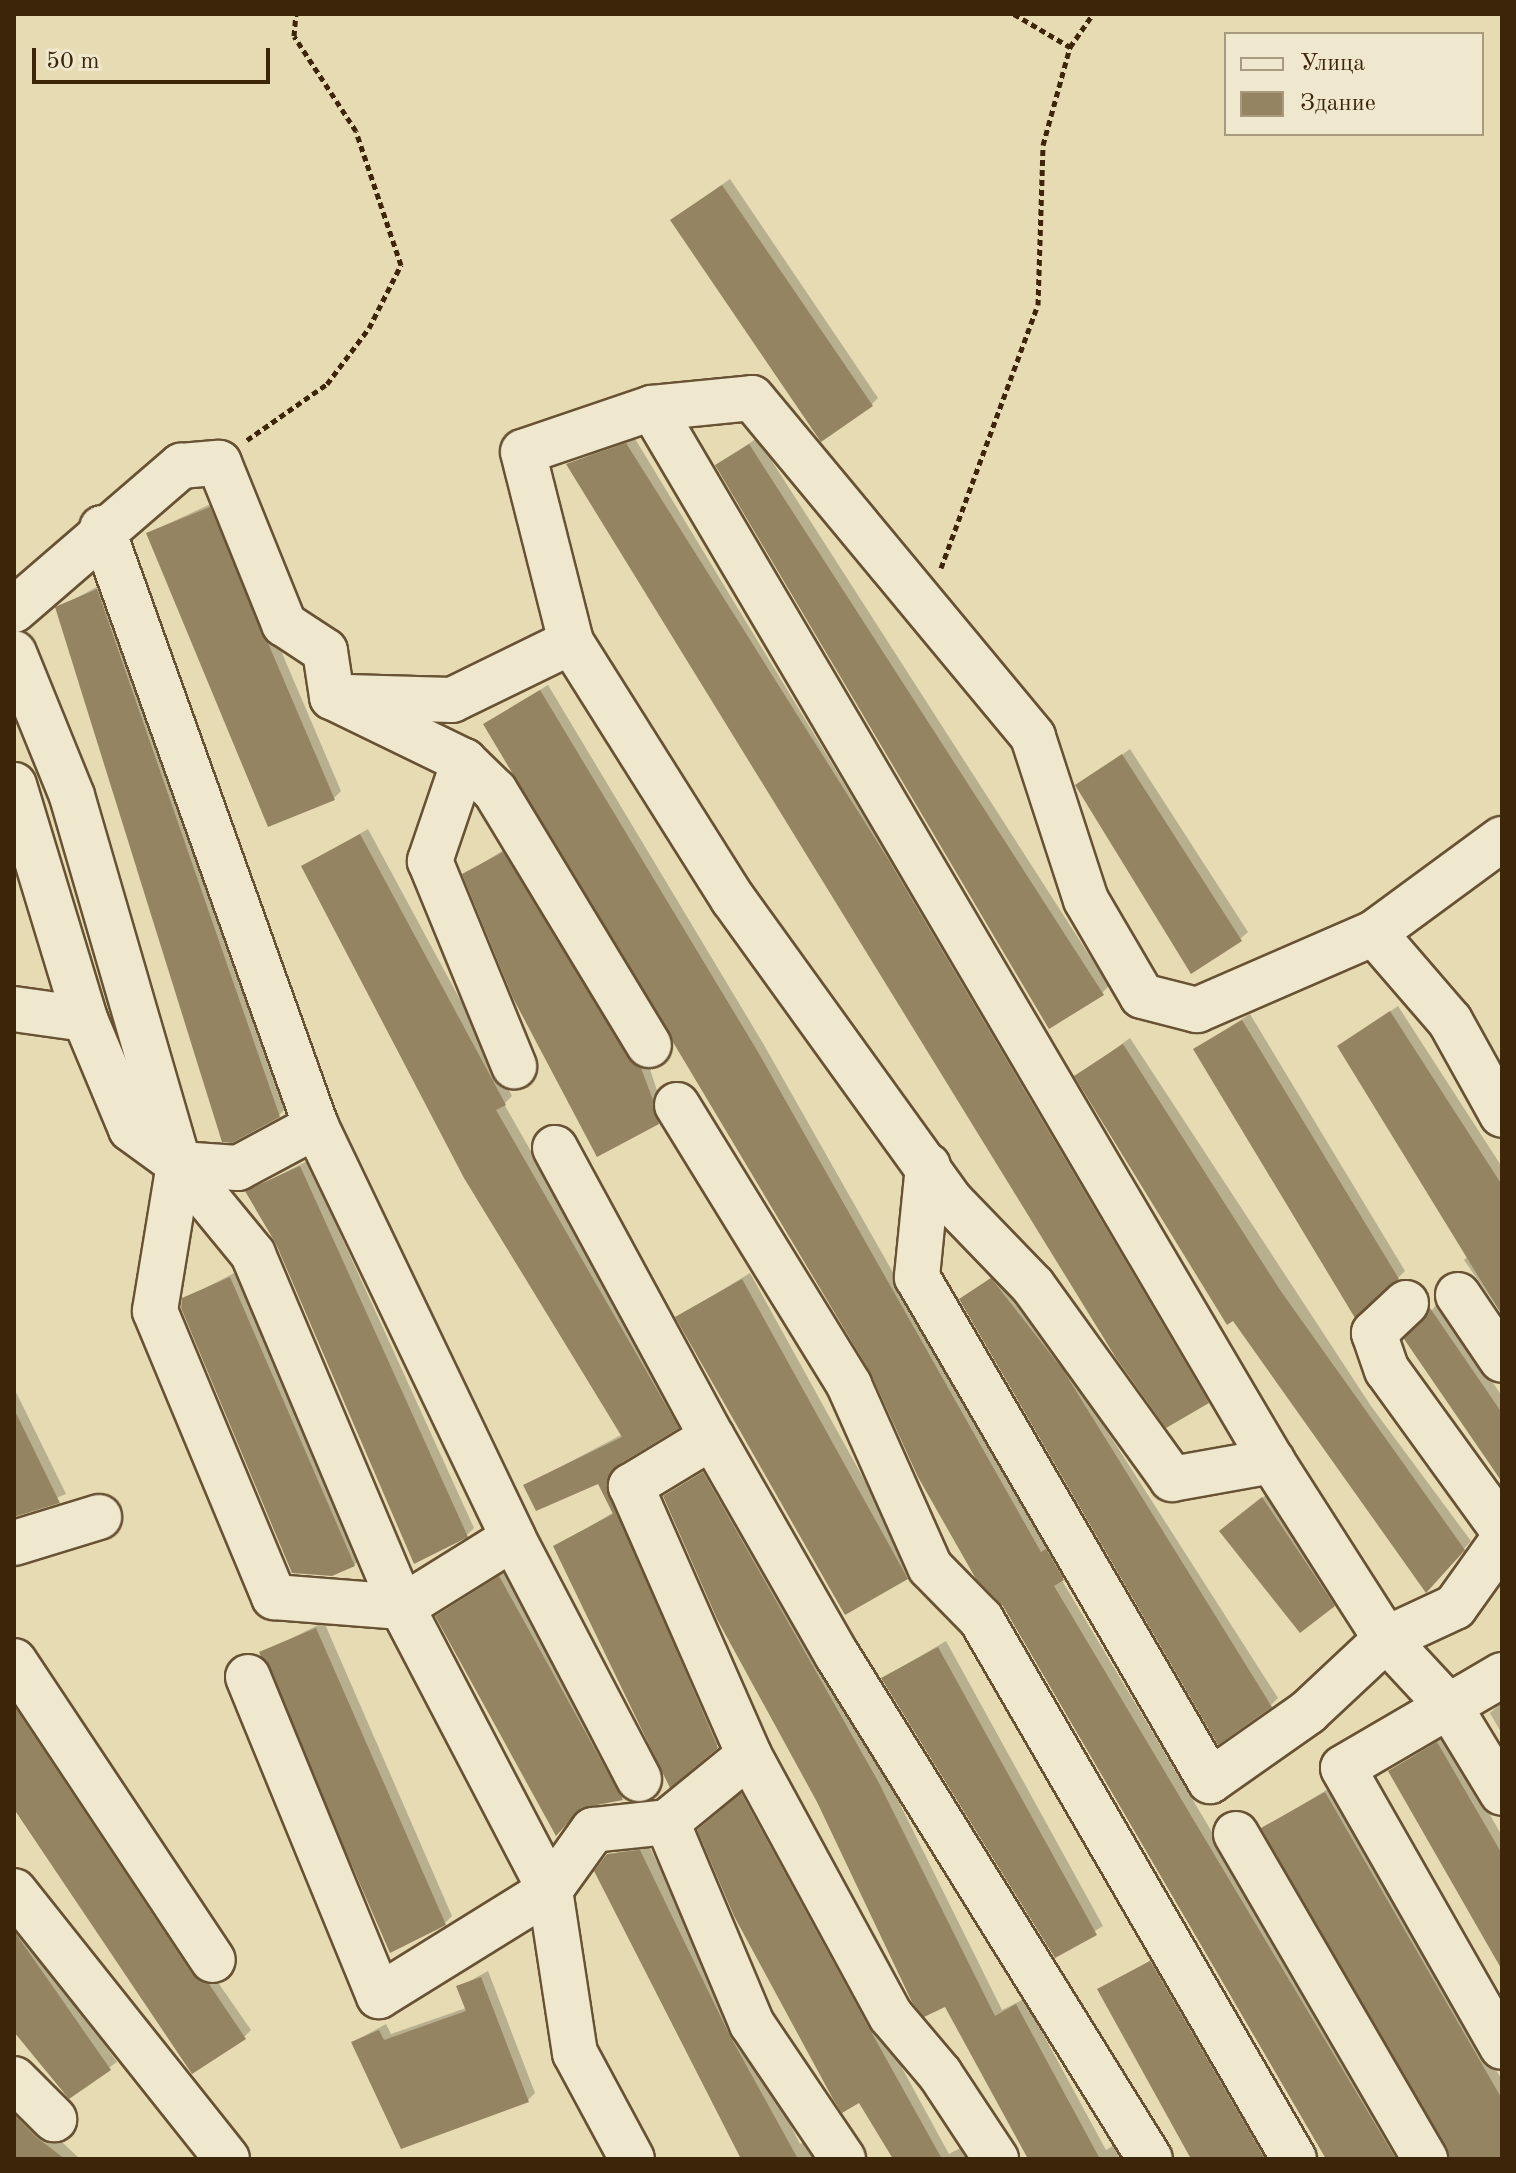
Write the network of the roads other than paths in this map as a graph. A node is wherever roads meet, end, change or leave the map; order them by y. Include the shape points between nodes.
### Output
1 (652, 408) junction
2 (102, 528) junction
3 (14, 610) edge
4 (571, 642) junction
5 (14, 653) edge
6 (332, 697) junction
7 (464, 761) junction
8 (16, 796) edge
9 (1502, 839) edge
10 (1374, 933) junction
11 (14, 1009) edge
12 (85, 1019) junction
13 (649, 1045) dead end
14 (514, 1066) dead end
15 (677, 1105) dead end
16 (1502, 1115) edge
17 (316, 1126) junction
18 (555, 1148) dead end
19 (179, 1164) junction
20 (928, 1166) junction
21 (1458, 1295) dead end
22 (1406, 1303) dead end
23 (1502, 1360) edge
24 (712, 1437) junction
25 (1272, 1461) junction
26 (99, 1517) dead end
27 (1502, 1529) edge
28 (513, 1538) junction
29 (1502, 1541) edge
30 (14, 1543) edge
31 (402, 1607) junction
32 (1386, 1639) junction
33 (14, 1661) edge
34 (1502, 1675) edge
35 (248, 1677) dead end
36 (1451, 1709) junction
37 (749, 1755) junction
38 (639, 1779) dead end
39 (1502, 1793) edge
40 (667, 1822) junction
41 (1236, 1834) dead end
42 (550, 1890) junction
43 (14, 1891) edge
44 (213, 1960) dead end
45 (1502, 2047) edge
46 (14, 2079) edge
47 (54, 2119) dead end
48 (227, 2159) edge
49 (632, 2159) edge
50 (843, 2159) edge
51 (996, 2159) edge
52 (1150, 2159) edge
53 (1294, 2159) edge
54 (1425, 2159) edge

1 - 4 lane via 523,452
1 - 10 lane via 752,398 1033,737 1086,900 1142,996 1197,1010
1 - 25 lane
2 - 3 lane
2 - 6 lane via 181,466 219,463 284,624 325,651
2 - 17 lane
4 - 6 lane via 452,700
4 - 20 lane via 733,899
5 - 19 lane via 72,796
6 - 7 lane
7 - 13 lane via 495,791
7 - 14 lane via 430,861
8 - 12 lane
9 - 10 lane
10 - 16 lane via 1450,1021
11 - 12 lane
12 - 19 lane via 131,1129
15 - 53 lane via 849,1385 930,1567 981,1619
17 - 19 lane via 238,1168
17 - 28 lane
18 - 24 lane
19 - 31 lane via 253,1254
19 - 31 lane via 155,1311 274,1597
20 - 25 lane via 949,1199 1033,1286 1172,1479
20 - 32 lane via 917,1277 1210,1781 1308,1712
21 - 23 lane
22 - 27 lane via 1374,1333 1387,1370
24 - 37 lane via 631,1486
24 - 52 lane via 837,1655
25 - 32 lane
26 - 30 lane
28 - 31 lane
28 - 38 lane
29 - 32 lane via 1455,1607
31 - 42 lane
32 - 36 lane
33 - 44 lane
34 - 36 lane
35 - 42 lane via 379,1996
36 - 39 lane
36 - 45 lane via 1343,1768
37 - 40 lane
37 - 51 lane via 891,2016 940,2074
40 - 42 lane via 593,1830
40 - 50 lane via 752,2024
41 - 54 lane
42 - 49 lane via 575,2053
43 - 48 lane
46 - 47 lane

